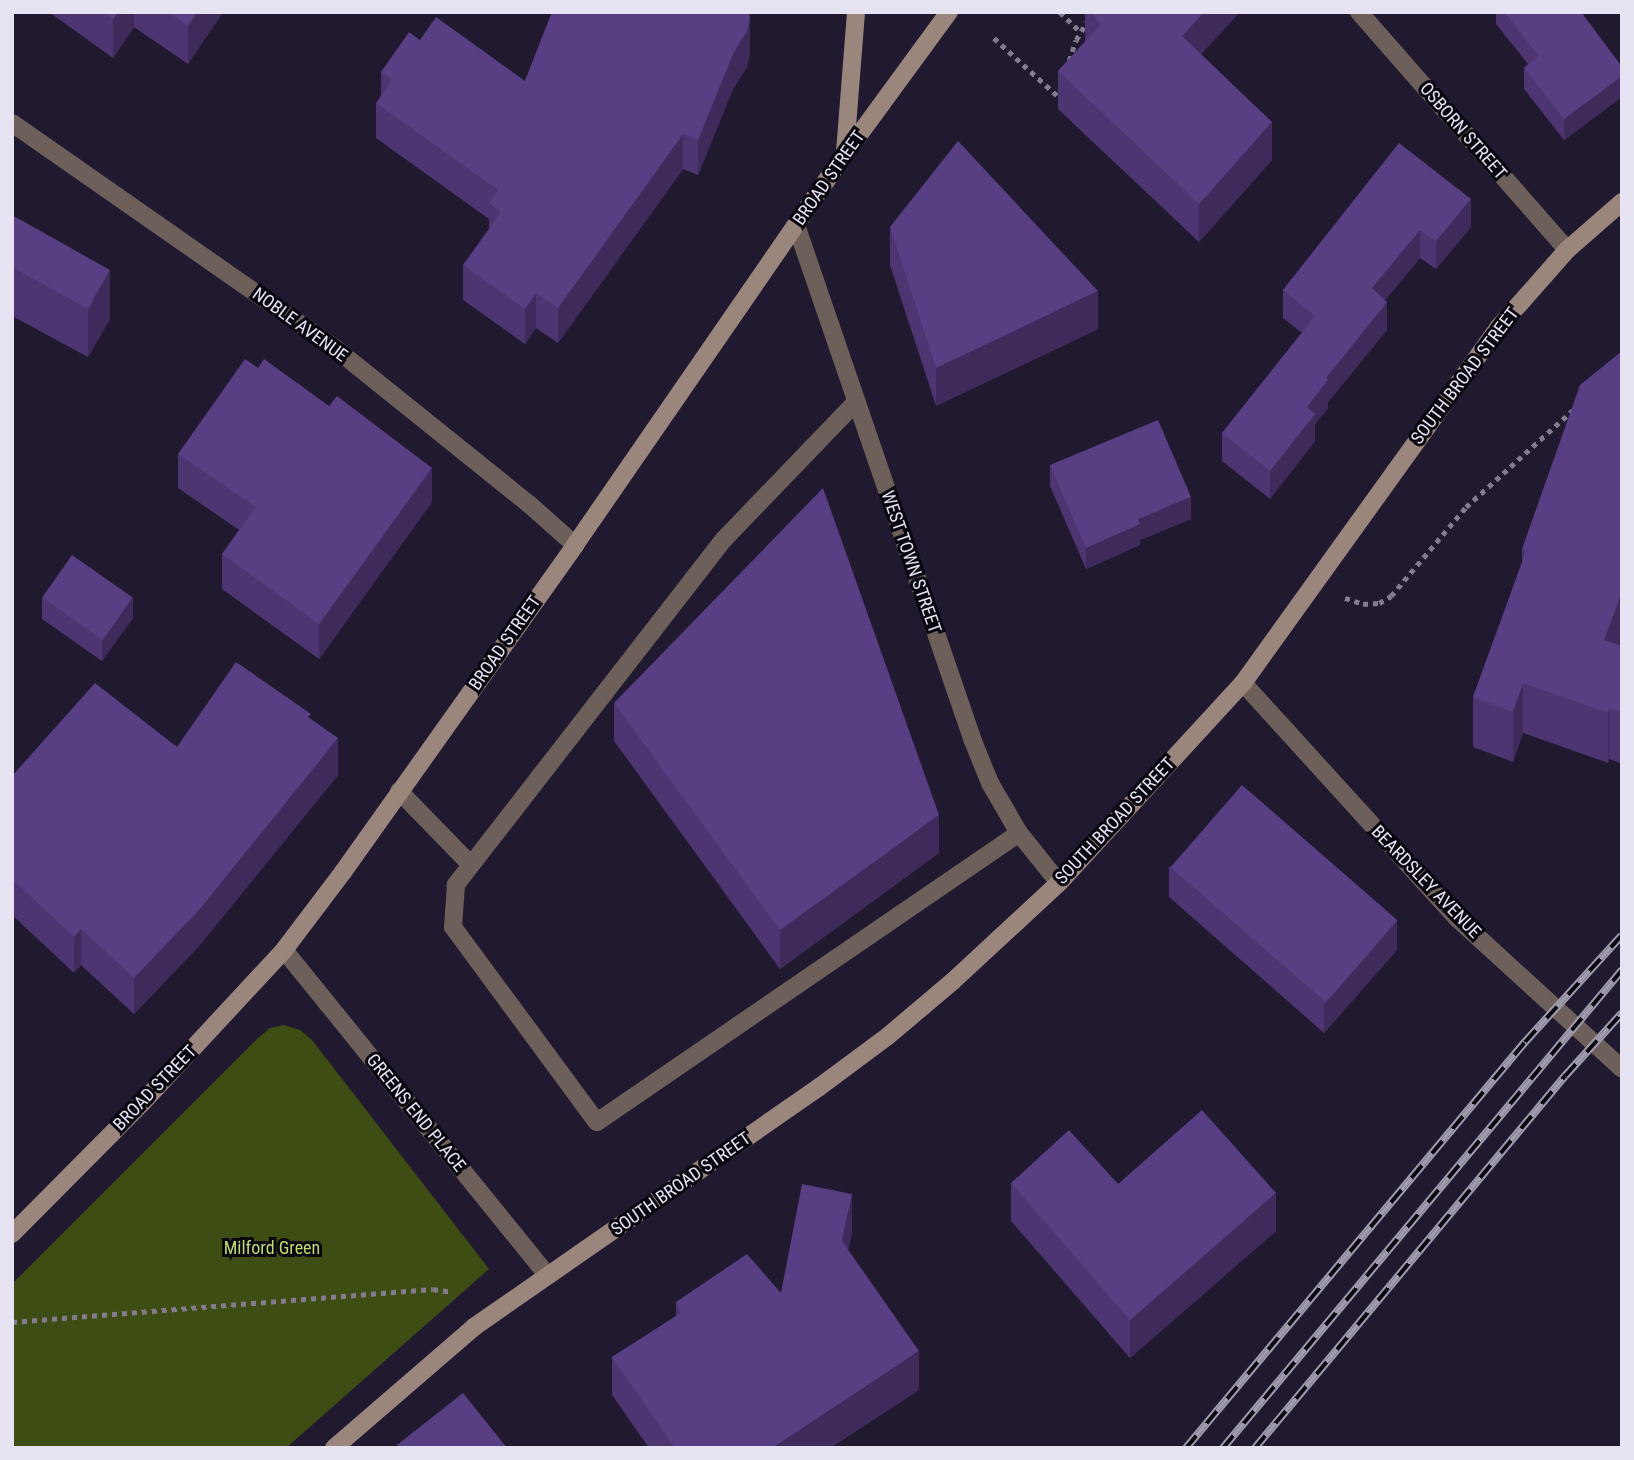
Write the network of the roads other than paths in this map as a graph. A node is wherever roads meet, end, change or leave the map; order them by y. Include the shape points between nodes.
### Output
1 (856, 12) edge
2 (949, 12) edge
3 (1359, 12) edge
4 (12, 123) edge
5 (845, 153) junction
6 (1622, 202) edge
7 (796, 225) junction
8 (1567, 250) junction
9 (856, 402) junction
10 (575, 545) junction
11 (1242, 683) junction
12 (400, 791) junction
13 (1019, 833) junction
14 (471, 865) junction
15 (1059, 883) junction
16 (284, 950) junction
17 (1622, 1069) edge
18 (12, 1234) edge
19 (548, 1276) junction
20 (334, 1448) edge

1 - 5 main road
2 - 5 main road, BROAD STREET
3 - 8 street, OSBORN STREET
4 - 10 street, NOBLE AVENUE via 336,349
5 - 7 main road, BROAD STREET
6 - 8 main road, SOUTH BROAD STREET
7 - 9 street, WEST TOWN STREET
7 - 10 main road, BROAD STREET
8 - 11 main road, SOUTH BROAD STREET via 1454,386
9 - 13 street, WEST TOWN STREET via 973,741 990,783
9 - 14 street via 724,539
10 - 12 main road, BROAD STREET
11 - 15 main road, SOUTH BROAD STREET
11 - 17 street, BEARDSLEY AVENUE via 1458,919
12 - 14 street
12 - 16 main road, BROAD STREET
13 - 14 street via 597,1122 453,927 456,885
13 - 15 street, WEST TOWN STREET
15 - 19 main road, SOUTH BROAD STREET via 888,1036
16 - 18 main road, BROAD STREET
16 - 19 street, GREENS END PLACE
19 - 20 main road via 474,1327

